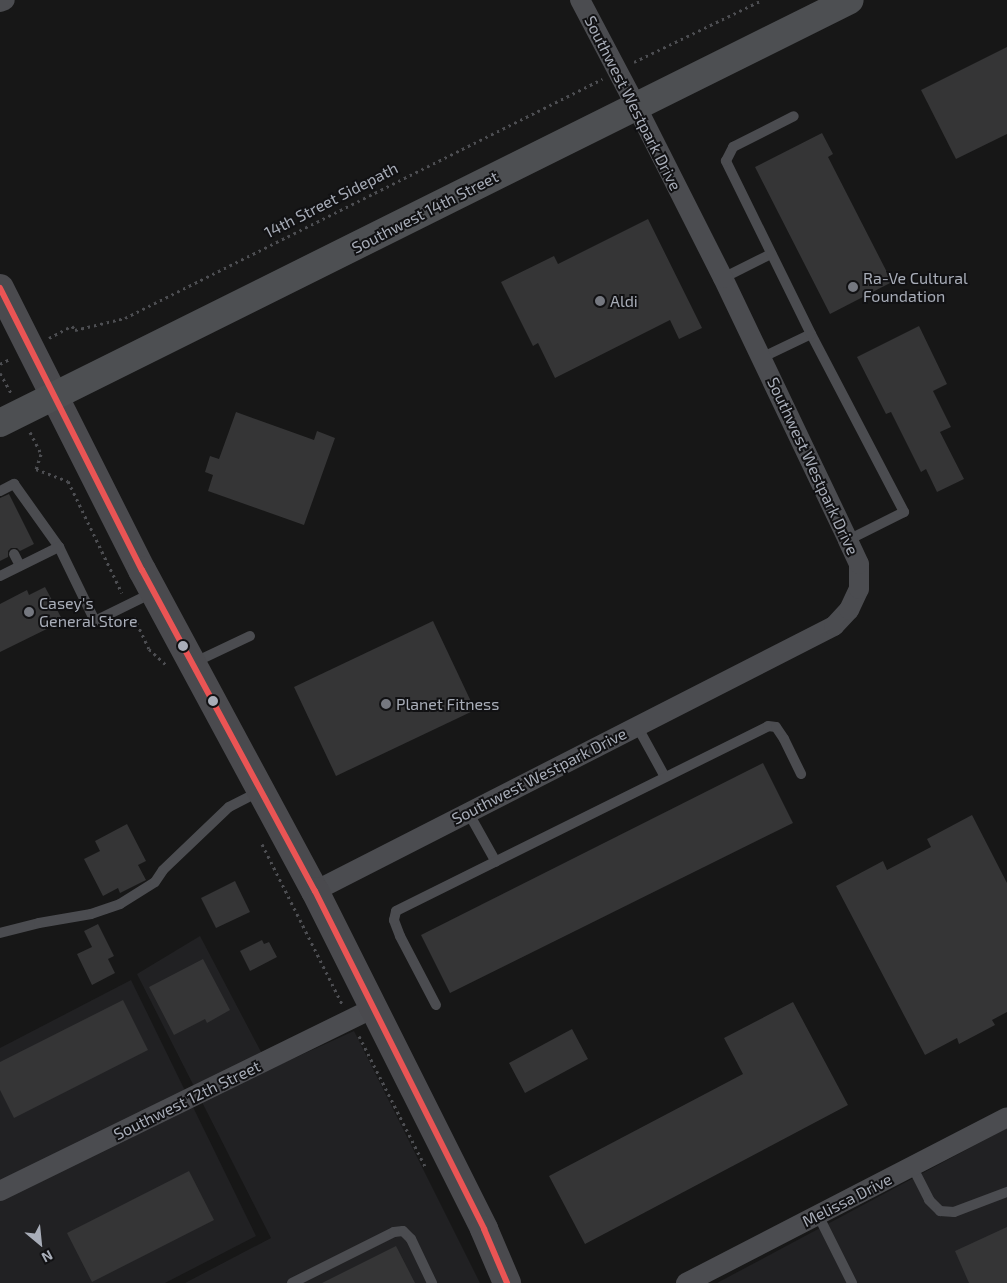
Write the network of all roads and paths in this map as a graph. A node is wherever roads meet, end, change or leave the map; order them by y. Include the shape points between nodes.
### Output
1 (5, 0) edge
2 (580, 0) edge
3 (762, 0) edge
4 (850, 0) edge
5 (0, 2) edge
6 (638, 61) dead end
7 (599, 80) dead end
8 (636, 106) junction
9 (794, 116) dead end
10 (771, 254) junction
11 (723, 278) junction
12 (0, 288) edge
13 (72, 326) dead end
14 (811, 334) junction
15 (761, 358) junction
16 (55, 396) junction
17 (0, 423) edge
18 (41, 454) dead end
19 (0, 491) edge
20 (848, 540) junction
21 (59, 547) junction
22 (14, 554) dead end
23 (108, 565) dead end
24 (20, 566) junction
25 (0, 576) edge
26 (155, 591) junction
27 (250, 636) dead end
28 (193, 663) junction
29 (637, 726) junction
30 (801, 774) dead end
31 (665, 777) junction
32 (262, 790) junction
33 (468, 812) junction
34 (496, 862) junction
35 (315, 891) junction
36 (0, 933) edge
37 (436, 1005) dead end
38 (373, 1008) junction
39 (361, 1040) dead end
40 (1007, 1116) edge
41 (912, 1166) junction
42 (427, 1170) dead end
43 (0, 1191) edge
44 (1007, 1192) edge
45 (818, 1215) junction
46 (292, 1283) edge
47 (432, 1283) edge
48 (507, 1283) edge
49 (686, 1283) edge
50 (852, 1283) edge

1 - 5 street
2 - 8 street, Southwest Westpark Drive
3 - 6 path
4 - 8 main road, Southwest 14th Street
7 - 13 path, 14th Street Sidepath via 125,318 75,330
8 - 11 street, Southwest Westpark Drive
8 - 16 main road, Southwest 14th Street
9 - 10 lane via 733,147 726,161
10 - 11 lane
10 - 14 lane
11 - 15 street, Southwest Westpark Drive
12 - 16 main road
14 - 15 lane
14 - 20 lane via 904,512
15 - 20 street, Southwest Westpark Drive
16 - 17 main road, Southwest 14th Street
16 - 26 main road
18 - 23 path via 36,469 68,481
19 - 21 lane via 14,484
20 - 29 street, Southwest Westpark Drive via 859,564 859,589 849,610 834,626
21 - 24 lane
21 - 26 lane via 95,621
22 - 24 lane
24 - 25 lane
26 - 28 main road
27 - 28 lane
28 - 32 main road
29 - 31 lane
29 - 33 street, Southwest Westpark Drive
30 - 31 lane via 784,738 776,727 768,726
31 - 34 lane
32 - 35 main road
32 - 36 lane via 229,807 163,870 155,882 120,904 91,914
33 - 34 lane
33 - 35 street, Southwest Westpark Drive
34 - 37 lane via 396,912 394,920 400,936
35 - 38 main road
38 - 43 street, Southwest 12th Street
38 - 48 main road via 484,1229
39 - 42 path
40 - 41 street, Melissa Drive
41 - 44 lane via 929,1200 940,1210 954,1212
41 - 45 street, Melissa Drive
45 - 49 street, Melissa Drive
45 - 50 lane
46 - 47 lane via 394,1232 403,1231 411,1238

